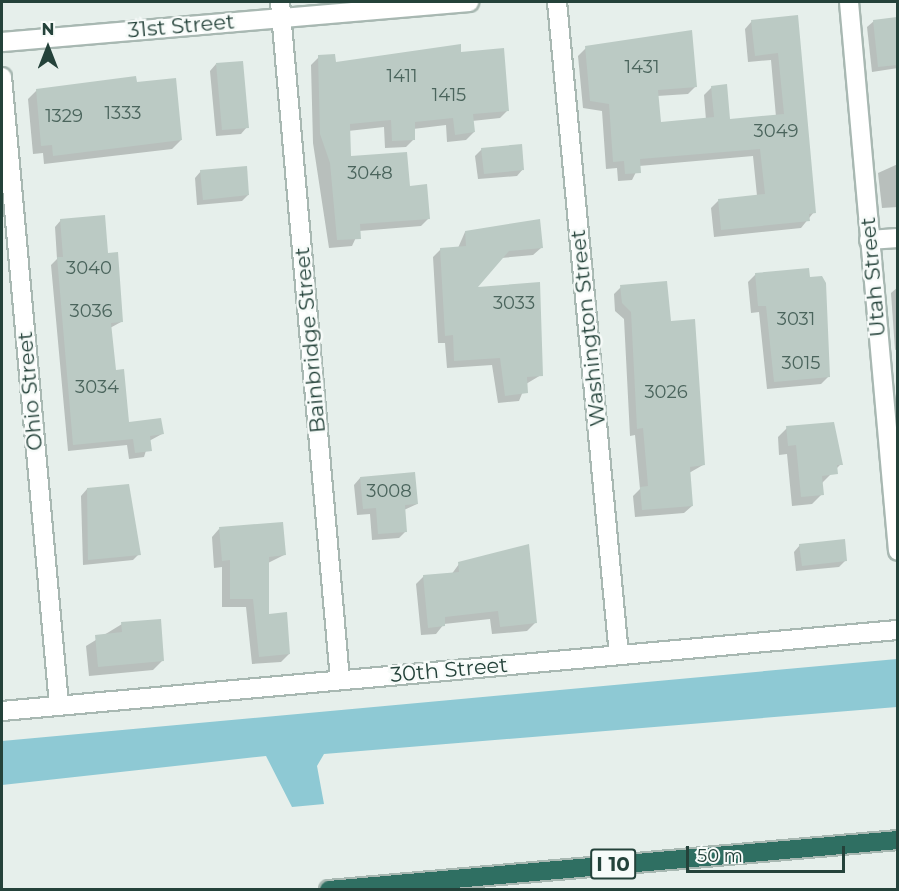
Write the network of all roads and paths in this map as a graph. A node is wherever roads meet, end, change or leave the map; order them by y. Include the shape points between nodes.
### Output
1 (468, 2) edge
2 (557, 2) edge
3 (849, 2) edge
4 (281, 9) edge
5 (2, 42) edge
6 (2, 77) edge
7 (897, 238) edge
8 (869, 240) junction
9 (897, 551) edge
10 (897, 630) edge
11 (619, 655) junction
12 (340, 679) junction
13 (60, 705) junction
14 (2, 711) edge
15 (897, 840) edge
16 (329, 890) edge

1 - 4 street, 31st Street
2 - 11 street, Washington Street
3 - 8 street, Utah Street
4 - 5 street, 31st Street
4 - 12 street, Bainbridge Street
6 - 13 street, Ohio Street
7 - 8 street
8 - 9 street, Utah Street
10 - 11 street, 30th Street
11 - 12 street, 30th Street
12 - 13 street, 30th Street
13 - 14 street, 30th Street
15 - 16 highway, I 10

